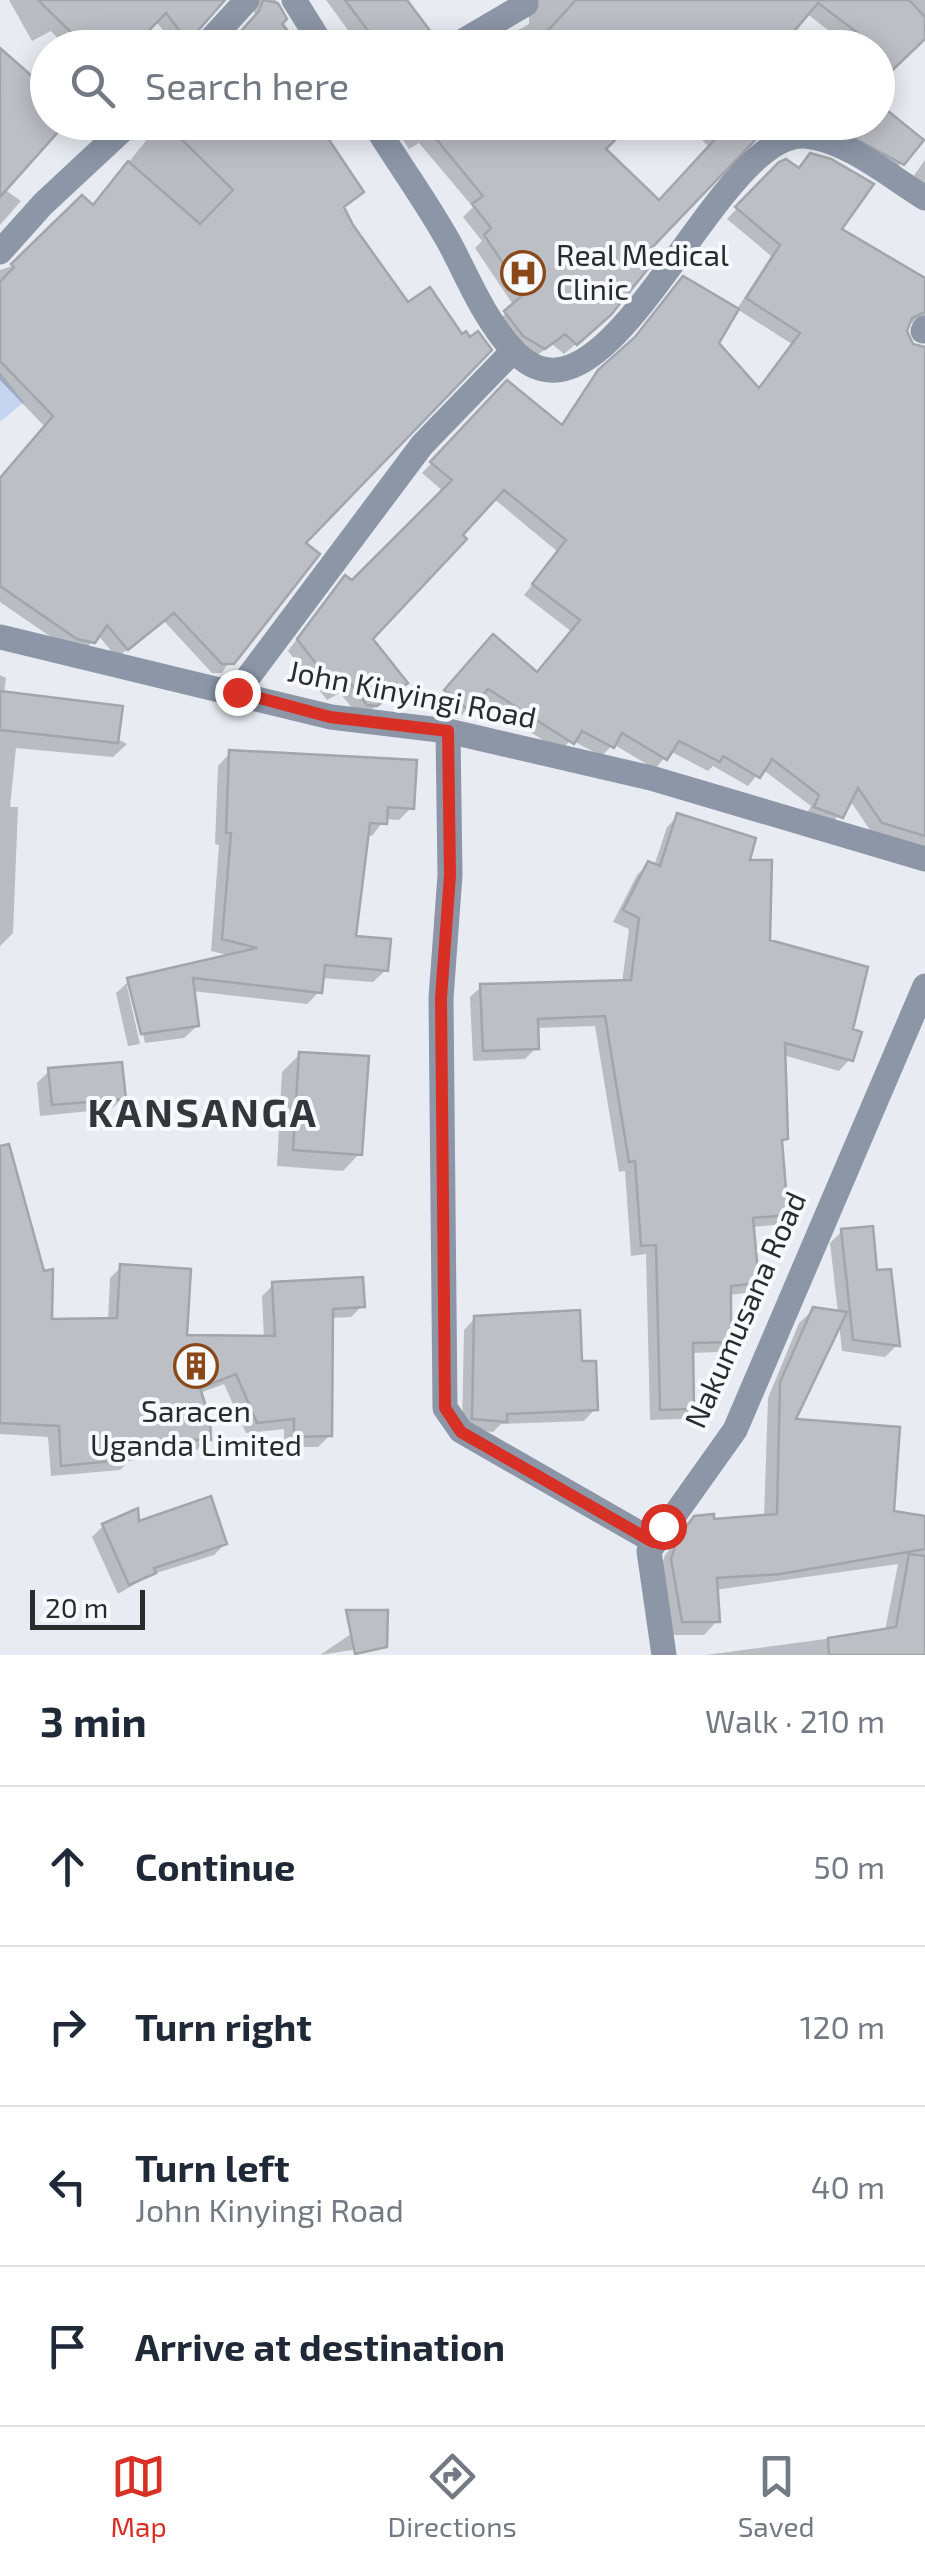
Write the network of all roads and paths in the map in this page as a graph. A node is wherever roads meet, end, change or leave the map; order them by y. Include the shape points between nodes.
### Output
1 (247, 0) edge
2 (294, 0) edge
3 (526, 4) dead end
4 (220, 30) edge
5 (313, 30) edge
6 (482, 30) edge
7 (111, 140) edge
8 (384, 140) edge
9 (788, 140) edge
10 (817, 140) edge
11 (925, 198) edge
12 (0, 252) edge
13 (513, 351) junction
14 (0, 637) edge
15 (237, 692) junction
16 (448, 731) junction
17 (925, 859) edge
18 (925, 986) edge
19 (653, 1542) junction
20 (664, 1655) edge

1 - 4 street
2 - 5 street
3 - 6 street
7 - 12 street
8 - 13 street
9 - 13 street via 766,151 718,201 620,331 566,370 554,372
10 - 11 street via 848,149
13 - 15 street via 422,445
14 - 15 street, John Kinyingi Road
15 - 16 street, John Kinyingi Road via 330,717
16 - 17 street, John Kinyingi Road via 652,778
16 - 19 street via 450,875 441,998 445,1408 461,1432
18 - 19 street, Nakumusana Road via 735,1430
19 - 20 street

